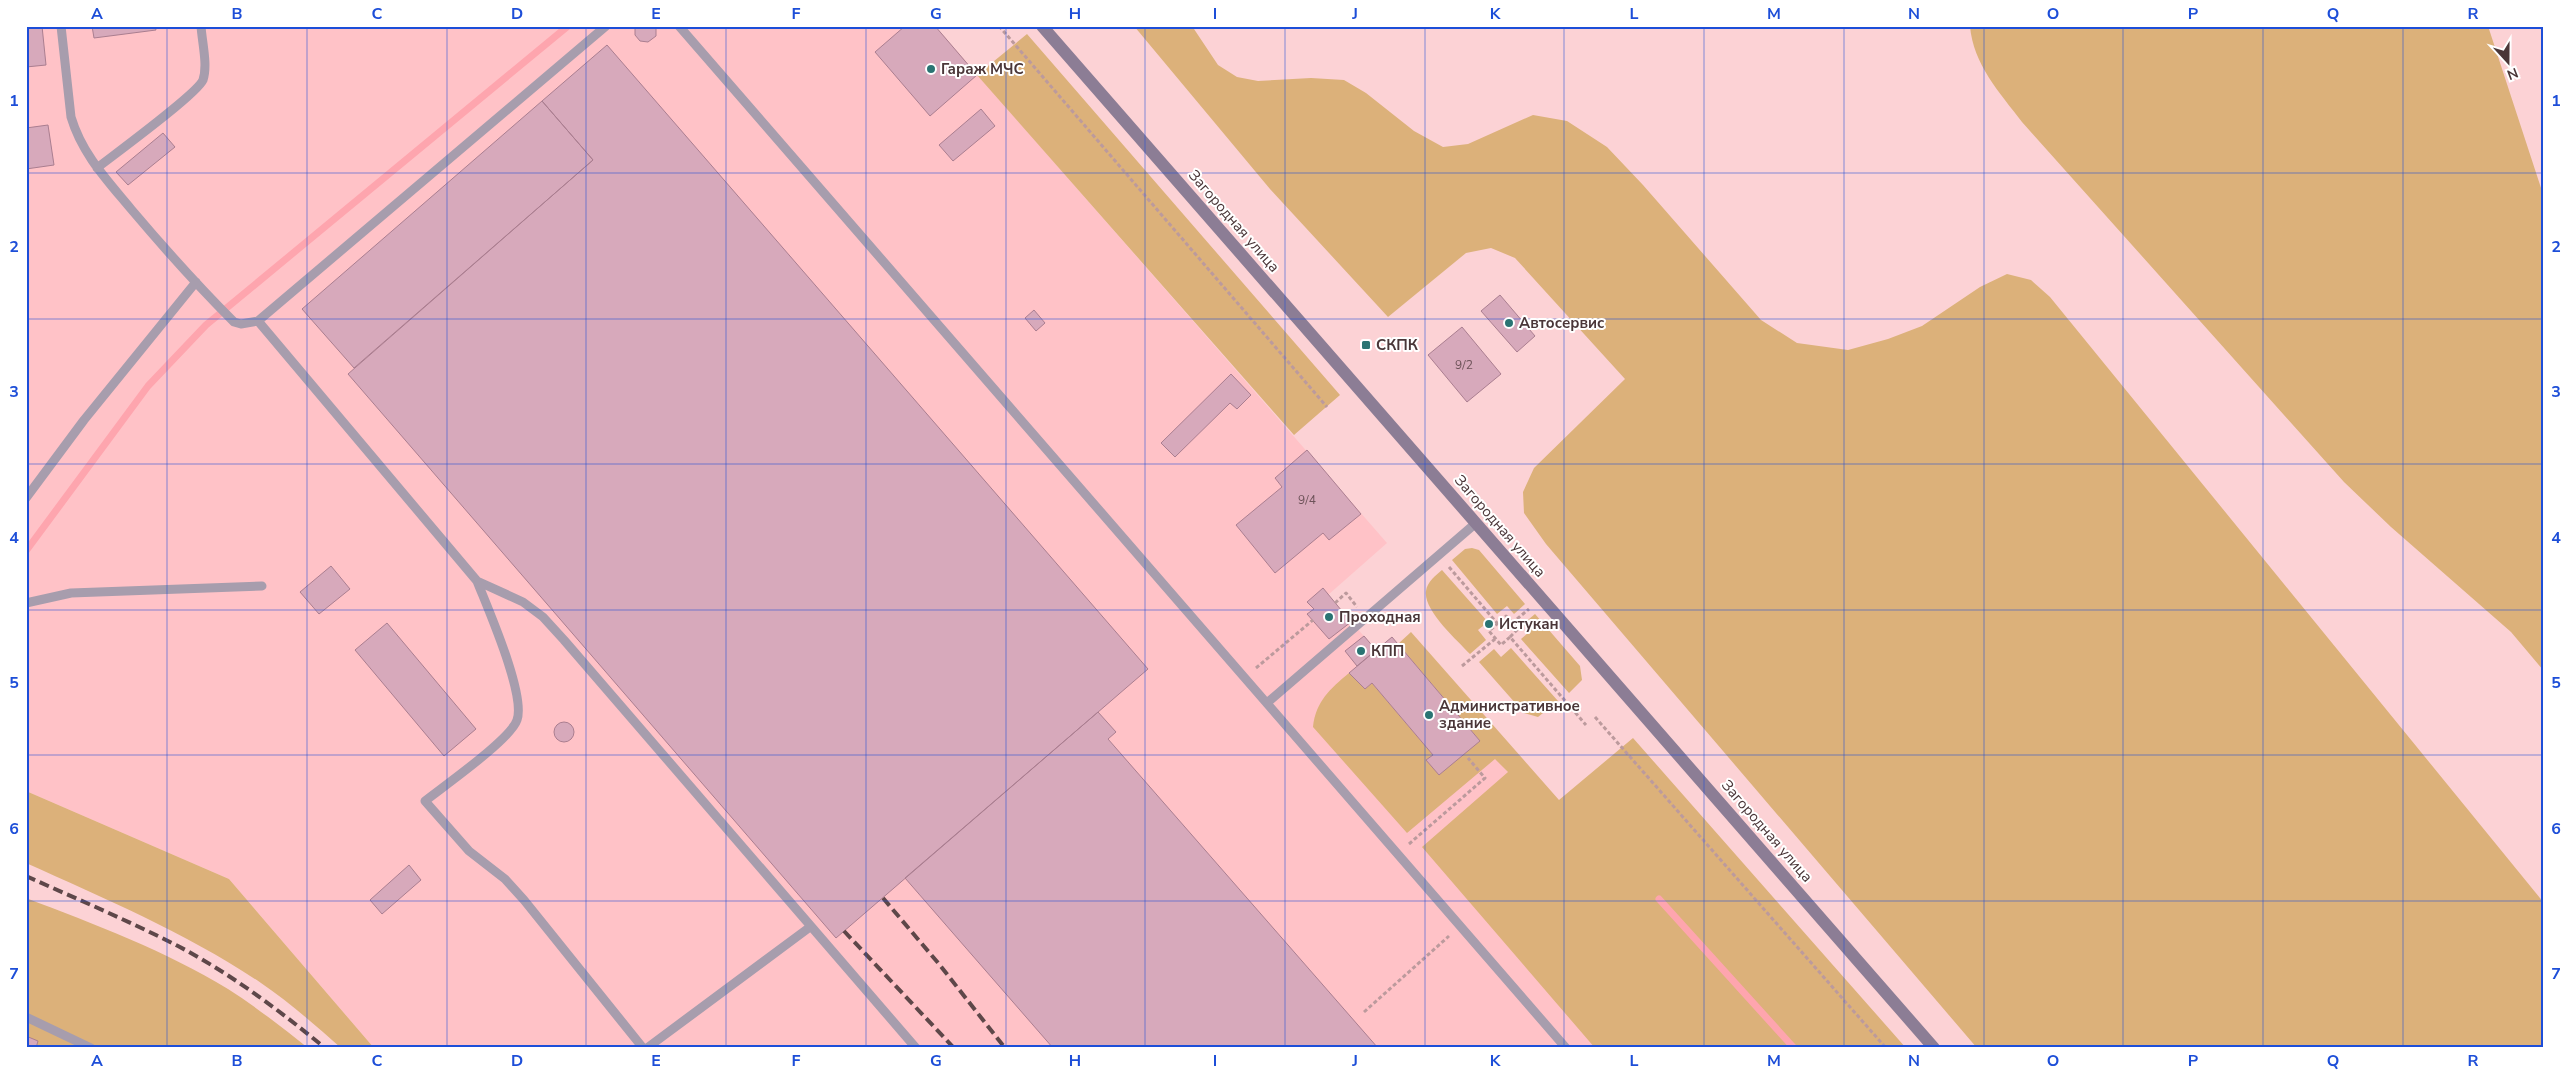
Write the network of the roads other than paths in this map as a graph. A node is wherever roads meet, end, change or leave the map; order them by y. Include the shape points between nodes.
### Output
1 (61, 26) edge
2 (201, 26) edge
3 (606, 26) edge
4 (680, 26) edge
5 (1042, 26) edge
6 (97, 168) junction
7 (196, 282) junction
8 (258, 321) junction
9 (26, 498) edge
10 (1476, 523) junction
11 (477, 581) junction
12 (262, 586) dead end
13 (26, 604) edge
14 (1267, 703) junction
15 (810, 927) junction
16 (26, 1017) edge
17 (92, 1048) edge
18 (643, 1048) edge
19 (647, 1048) edge
20 (916, 1048) edge
21 (1566, 1048) edge
22 (1934, 1048) edge

1 - 6 lane via 71,117 82,146
2 - 6 lane via 202,82
3 - 8 lane
4 - 14 lane
5 - 10 street, Загородная улица
6 - 7 lane
7 - 8 lane via 241,324
7 - 9 lane
8 - 11 lane
10 - 14 lane
10 - 22 street, Загородная улица
11 - 15 lane via 523,602 543,617
11 - 18 lane via 519,698 517,720 505,736 425,801 468,851 505,879 524,900
12 - 13 lane via 70,593
14 - 21 lane
15 - 19 lane
15 - 20 lane
16 - 17 lane

